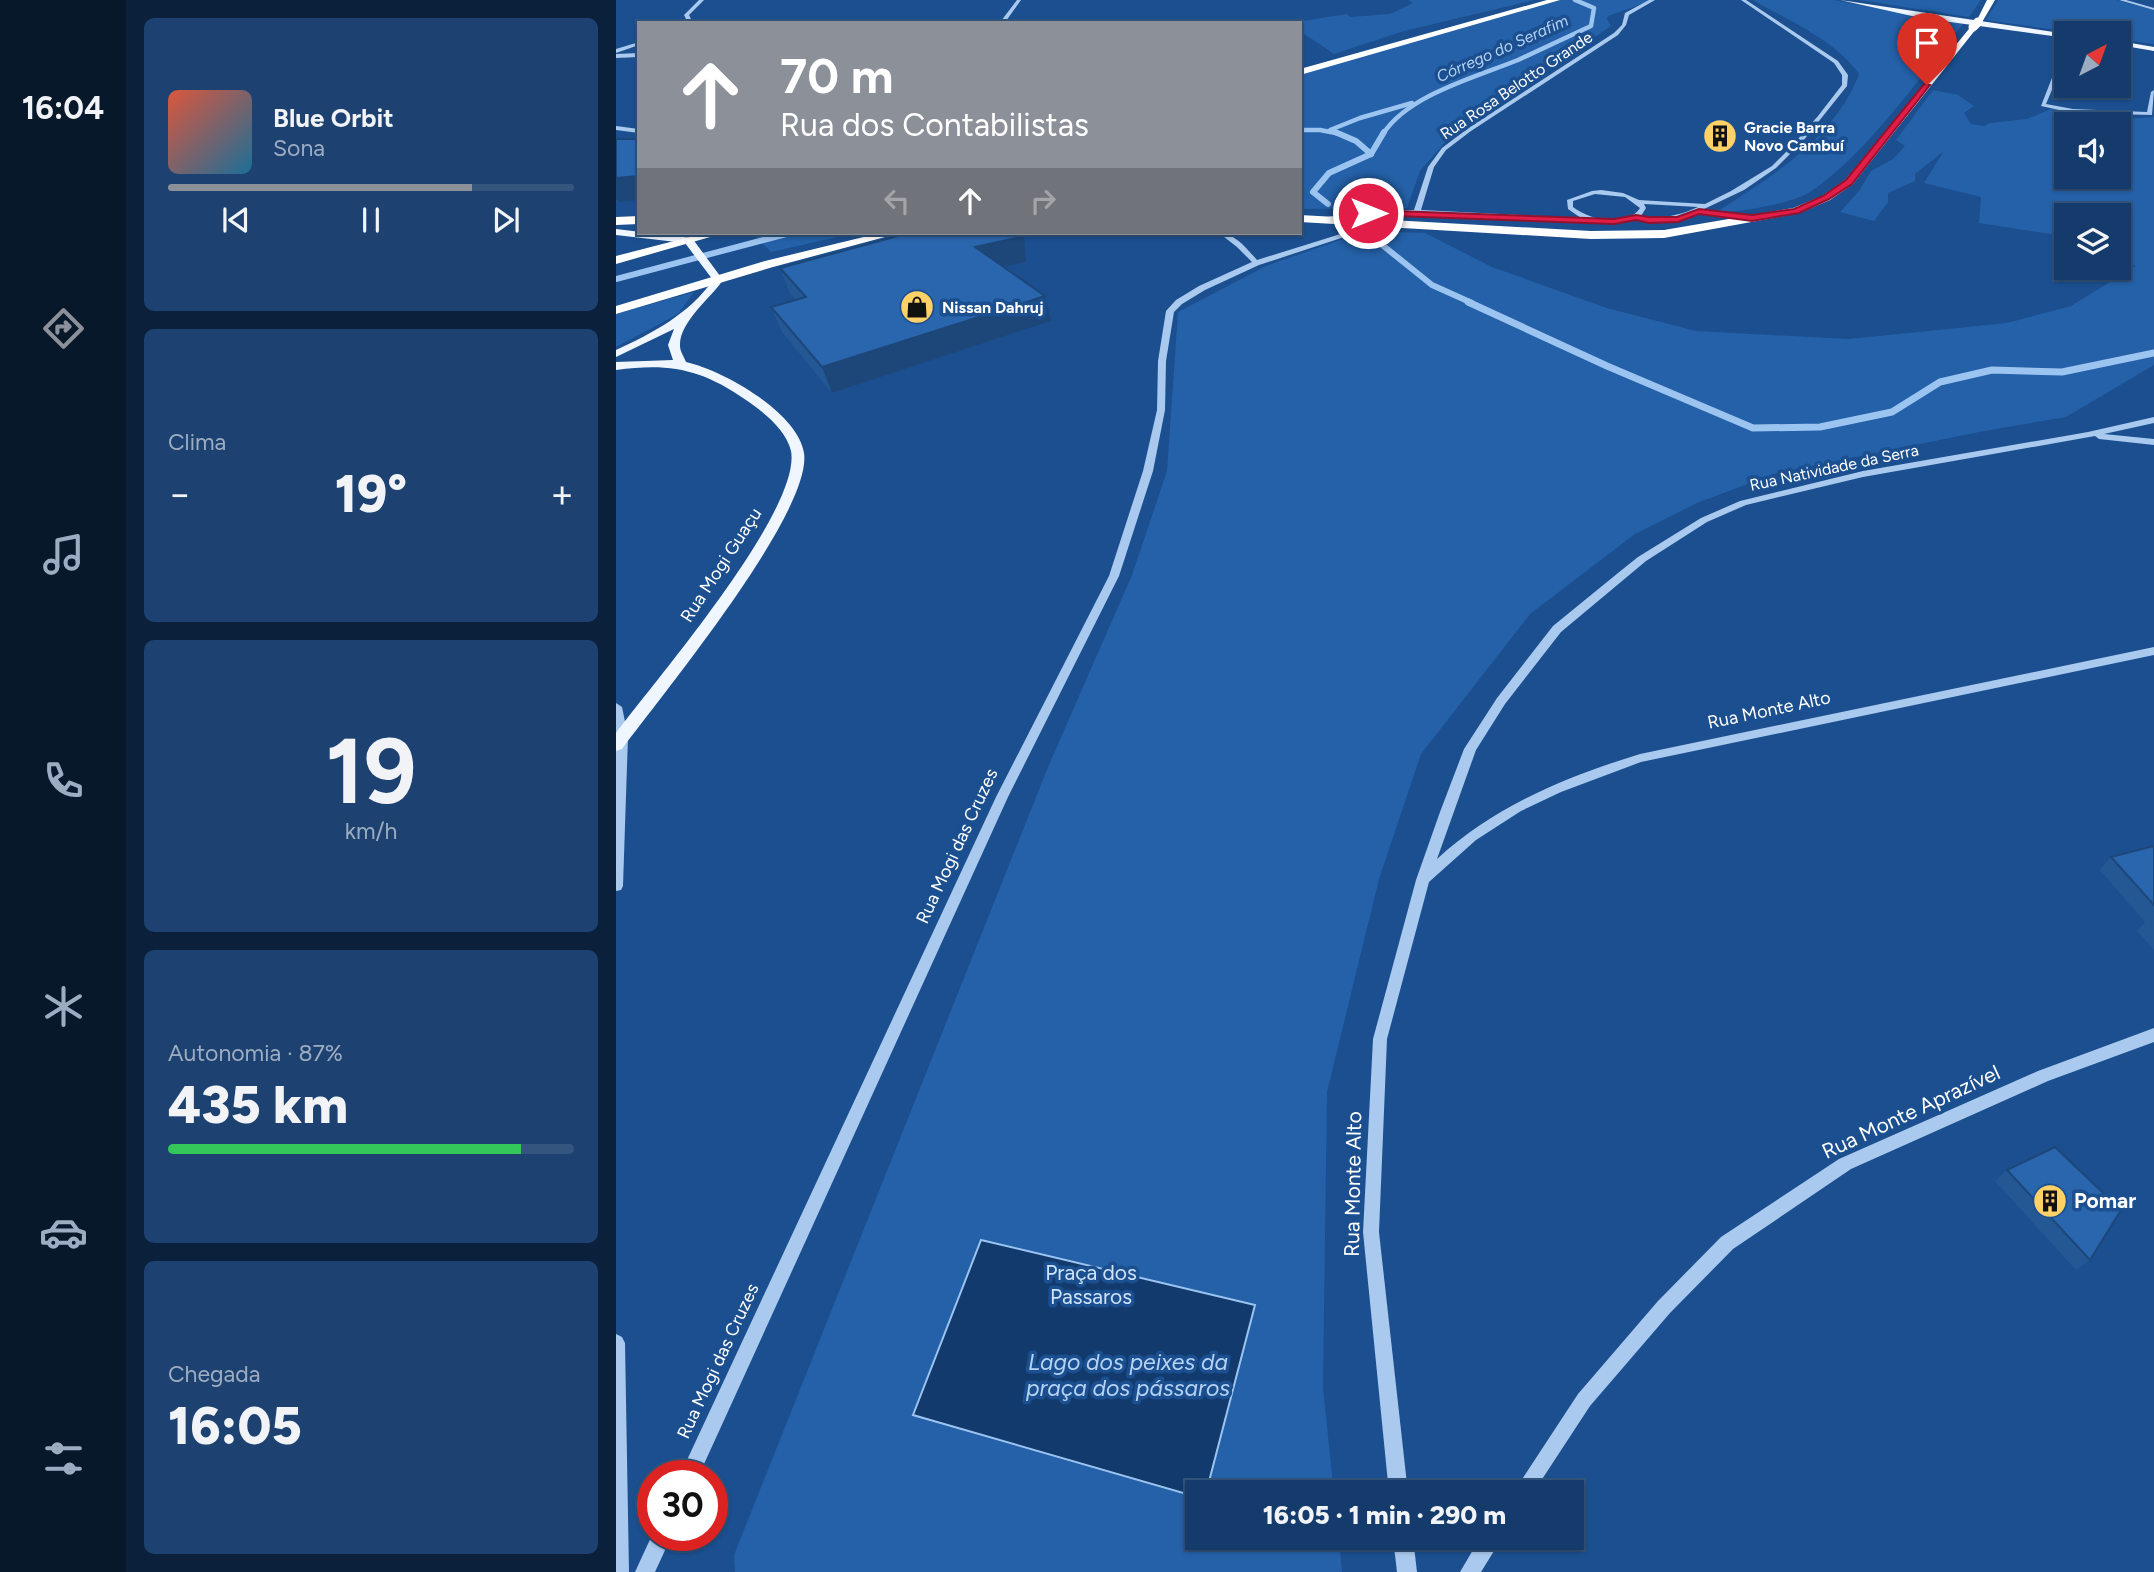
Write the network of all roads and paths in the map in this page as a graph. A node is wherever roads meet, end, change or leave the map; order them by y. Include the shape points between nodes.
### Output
1 (702, 0) edge
2 (1019, 0) edge
3 (1556, 0) edge
4 (1653, 0) edge
5 (1743, 0) edge
6 (1843, 0) edge
7 (1992, 0) edge
8 (2120, 0) edge
9 (2154, 9) edge
10 (691, 21) edge
11 (1003, 21) edge
12 (2054, 34) edge
13 (637, 44) edge
14 (2132, 45) edge
15 (2154, 49) edge
16 (616, 53) edge
17 (637, 55) edge
18 (1302, 71) edge
19 (2054, 78) edge
20 (2154, 92) edge
21 (616, 128) edge
22 (637, 131) edge
23 (1639, 202) junction
24 (1707, 206) junction
25 (1417, 212) junction
26 (1699, 212) junction
27 (1575, 213) junction
28 (1636, 217) junction
29 (1302, 218) edge
30 (1752, 218) junction
31 (1318, 219) junction
32 (1527, 219) junction
33 (637, 220) edge
34 (616, 221) edge
35 (1601, 221) junction
36 (1379, 224) junction
37 (616, 232) edge
38 (713, 235) edge
39 (887, 235) edge
40 (1225, 235) edge
41 (691, 244) junction
42 (616, 260) edge
43 (1256, 263) junction
44 (718, 280) junction
45 (616, 310) edge
46 (683, 318) junction
47 (616, 354) edge
48 (680, 363) junction
49 (616, 366) edge
50 (2154, 420) edge
51 (2088, 435) junction
52 (2154, 442) edge
53 (1557, 629) joint
54 (2154, 652) edge
55 (616, 707) edge
56 (619, 741) edge
57 (1423, 881) junction
58 (616, 886) edge
59 (2154, 1035) edge
60 (616, 1343) edge
61 (696, 1460) edge
62 (1398, 1480) edge
63 (1531, 1480) edge
64 (1405, 1550) edge
65 (1484, 1550) edge
66 (655, 1551) edge
67 (619, 1572) edge
68 (645, 1572) edge
69 (1407, 1572) edge
70 (1470, 1572) edge

1 - 10 street via 686,15
2 - 11 street
3 - 18 highway
4 - 25 street, Rua Rosa Belotto Grande via 1627,14 1616,34 1444,149 1432,167
5 - 24 street via 1836,62 1845,75 1845,85 1776,166
6 - 12 main road
7 - 30 highway via 1849,182 1796,211
8 - 9 street
13 - 16 street
14 - 15 main road
16 - 17 street
19 - 20 street via 2043,105 2073,111 2150,114
21 - 22 street
23 - 24 street
23 - 27 street via 1617,193 1583,194 1570,200
23 - 28 street via 1642,213
24 - 26 street
25 - 31 street
25 - 32 street
26 - 28 street via 1678,219
26 - 30 street
27 - 32 street
27 - 35 street
28 - 35 street
29 - 31 highway
30 - 36 highway via 1664,234 1591,235
31 - 36 highway
32 - 35 street
33 - 34 highway
36 - 43 street, Rua Mogi das Cruzes
37 - 41 main road
38 - 41 highway
39 - 44 highway
40 - 43 street
41 - 42 highway
41 - 44 main road
43 - 61 street, Rua Mogi das Cruzes via 1202,288 1170,311 1161,410 1148,471 1114,576 1002,797
44 - 45 highway
44 - 46 main road via 709,295
46 - 47 main road
46 - 48 main road via 674,345
48 - 49 main road, Rua Mogi Guaçu
48 - 56 main road, Rua Mogi Guaçu via 723,378 764,407 789,434 799,456 772,531
50 - 51 street, Rua Natividade da Serra
51 - 52 street
51 - 53 street, Rua Natividade da Serra via 1863,474 1743,503 1703,520 1642,559
53 - 57 street, Rua Monte Alto via 1470,749
54 - 57 street, Rua Monte Alto via 1640,758 1528,802 1480,831
55 - 56 street
56 - 58 street
57 - 62 street, Rua Monte Alto via 1380,1039 1371,1232
59 - 63 street, Rua Monte Aprazível via 2043,1076 1845,1164 1727,1243 1584,1400
60 - 67 street
64 - 69 street
65 - 70 street
66 - 68 street

